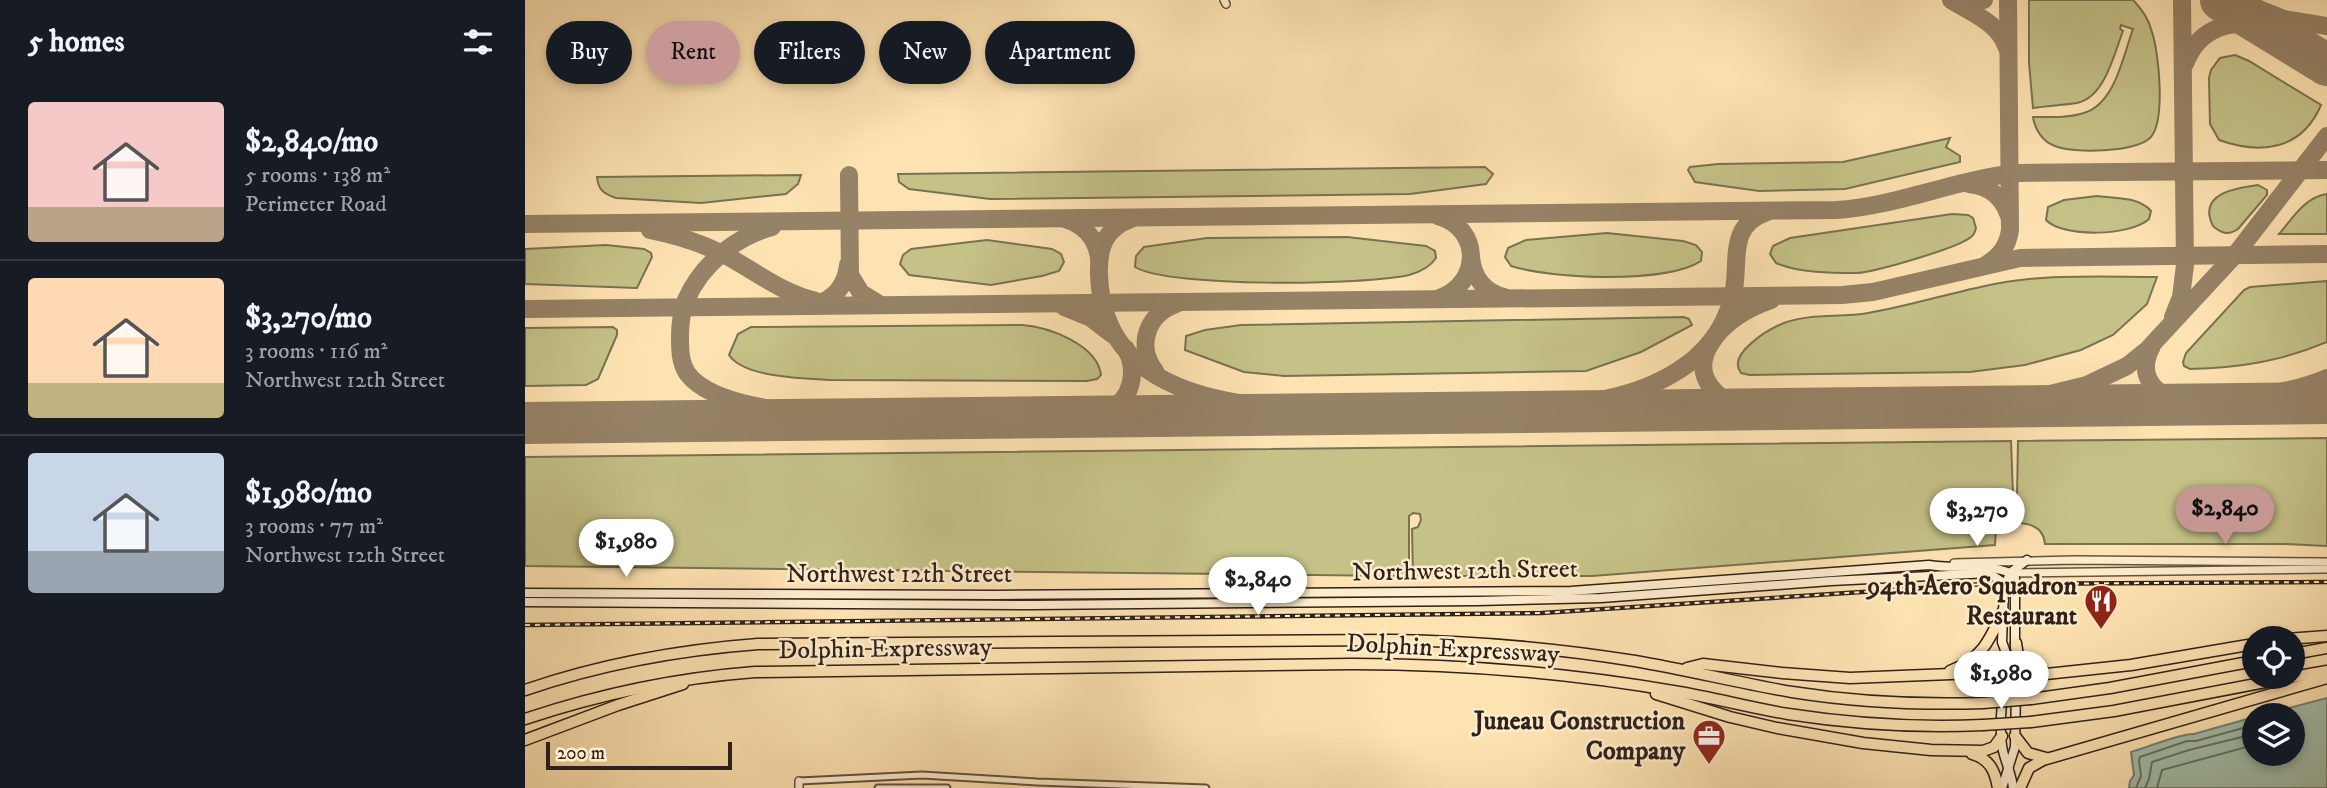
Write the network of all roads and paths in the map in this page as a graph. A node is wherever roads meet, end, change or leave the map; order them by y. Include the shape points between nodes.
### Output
1 (2027, 560) junction
2 (2327, 562) edge
3 (1929, 565) junction
4 (2327, 569) edge
5 (1989, 573) junction
6 (2010, 573) junction
7 (2004, 589) junction
8 (525, 593) edge
9 (525, 603) edge
10 (2003, 611) junction
11 (2327, 636) edge
12 (2305, 638) edge
13 (2015, 643) junction
14 (2242, 646) edge
15 (2327, 648) edge
16 (2305, 652) edge
17 (2010, 663) junction
18 (2242, 663) edge
19 (1683, 670) junction
20 (2327, 671) edge
21 (2053, 674) junction
22 (1941, 675) junction
23 (2305, 675) edge
24 (711, 676) junction
25 (2327, 678) edge
26 (1625, 684) junction
27 (2016, 684) junction
28 (2242, 686) edge
29 (525, 690) edge
30 (2003, 703) junction
31 (525, 719) edge
32 (2002, 736) junction
33 (2015, 736) junction
34 (525, 740) edge
35 (1961, 752) junction
36 (2046, 758) junction
37 (2008, 766) junction
38 (799, 784) edge
39 (1173, 787) edge
40 (878, 788) edge
41 (947, 788) edge
42 (1183, 788) edge
43 (1206, 788) edge
44 (2000, 788) edge
45 (2013, 788) edge
46 (2020, 788) edge

1 - 2 street, Northwest 12th Street
1 - 3 street, Northwest 12th Street
1 - 6 main road
3 - 6 main road via 1949,569 1991,566
3 - 8 main road, Northwest 12th Street via 1571,591 996,596
4 - 6 street, Northwest 12th Street
5 - 6 street, Northwest 12th Street
5 - 7 main road
5 - 9 main road, Northwest 12th Street via 1601,598 1477,601
6 - 7 main road
6 - 13 main road via 2015,578
7 - 10 main road
10 - 17 main road via 2002,642
10 - 22 highway via 1981,653
11 - 12 highway
13 - 17 main road
13 - 21 highway via 2025,665
14 - 21 highway
15 - 16 highway
17 - 27 main road
17 - 30 main road
18 - 19 highway, Dolphin Expressway, bridge via 2031,699 1908,703 1793,692
19 - 22 highway via 1703,664 1850,678
19 - 29 highway, Dolphin Expressway via 1568,652 1425,641 781,644 659,655
20 - 23 highway, Dolphin Expressway
21 - 27 highway via 2028,676
22 - 30 highway via 1985,675 1996,684
24 - 26 highway, Dolphin Expressway via 807,670 1374,664 1497,669
24 - 31 highway, Dolphin Expressway via 620,691
24 - 34 highway
25 - 36 highway
26 - 28 highway, Dolphin Expressway, bridge via 1833,720 1904,726 2031,722
26 - 35 highway via 1790,731
27 - 33 main road
30 - 32 main road
32 - 35 highway via 1991,749
32 - 37 main road
33 - 36 highway via 2028,753
33 - 37 main road
35 - 44 highway via 1988,762
36 - 46 highway via 2029,768
37 - 44 main road
37 - 45 main road
38 - 39 street via 922,775
39 - 42 street
40 - 41 street
42 - 43 street

